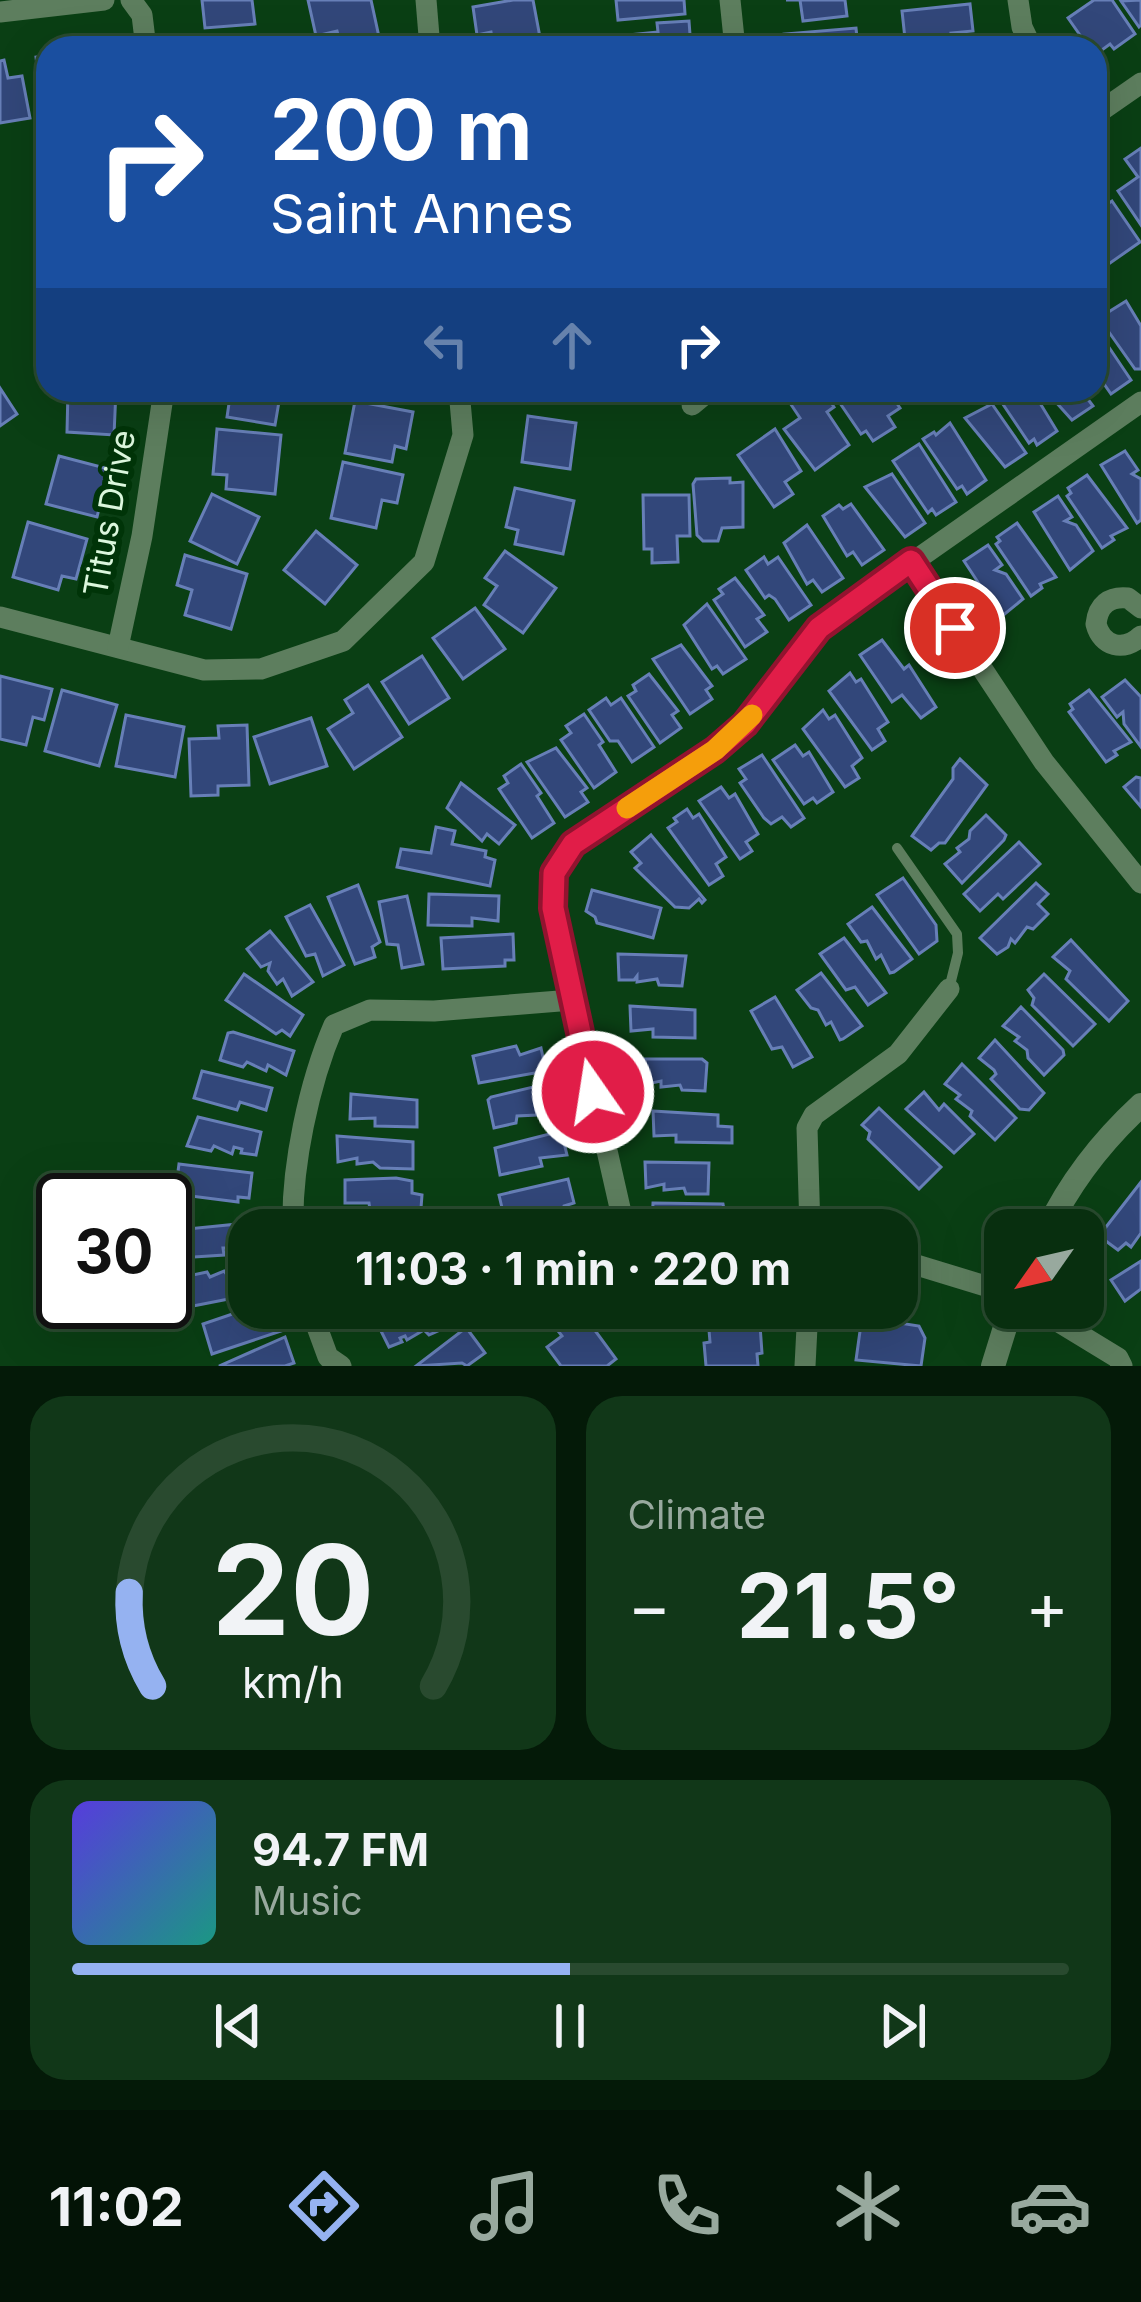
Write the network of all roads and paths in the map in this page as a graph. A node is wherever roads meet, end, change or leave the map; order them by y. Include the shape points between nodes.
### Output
1 (104, 0) edge
2 (426, 0) edge
3 (730, 0) edge
4 (1018, 0) edge
5 (134, 2) edge
6 (0, 11) edge
7 (145, 36) edge
8 (429, 36) edge
9 (734, 36) edge
10 (1026, 36) edge
11 (1141, 82) edge
12 (1107, 107) edge
13 (162, 402) edge
14 (460, 402) edge
15 (696, 402) edge
16 (1141, 402) edge
17 (692, 405) dead end
18 (911, 561) junction
19 (1139, 604) edge
20 (0, 617) edge
21 (1141, 636) edge
22 (118, 647) junction
23 (897, 848) dead end
24 (1141, 883) edge
25 (950, 989) joint
26 (572, 1000) junction
27 (1141, 1105) edge
28 (292, 1209) edge
29 (620, 1209) edge
30 (809, 1209) edge
31 (1058, 1209) edge
32 (918, 1265) edge
33 (984, 1286) edge
34 (318, 1329) edge
35 (807, 1329) edge
36 (1004, 1329) edge
37 (1070, 1329) edge
38 (341, 1366) edge
39 (805, 1366) edge
40 (993, 1366) edge
41 (1122, 1366) edge

1 - 6 street
2 - 8 street
3 - 9 street
4 - 10 street
5 - 7 street
11 - 12 street
13 - 22 street, Titus Drive
14 - 22 street via 463,434 424,562 343,640 261,669 204,670
15 - 17 street
16 - 18 street
18 - 24 street via 1043,762
18 - 26 street via 819,628 715,750 573,844 554,873 553,908
19 - 21 street via 1109,600 1096,624 1113,646
20 - 22 street
23 - 25 lane via 957,934
25 - 30 street via 898,1054 814,1115 807,1129
26 - 28 street via 370,1010 334,1025 321,1054
26 - 29 street
27 - 31 street via 1108,1135
32 - 33 street
34 - 38 street via 328,1357
35 - 39 street
36 - 40 street
37 - 41 street

